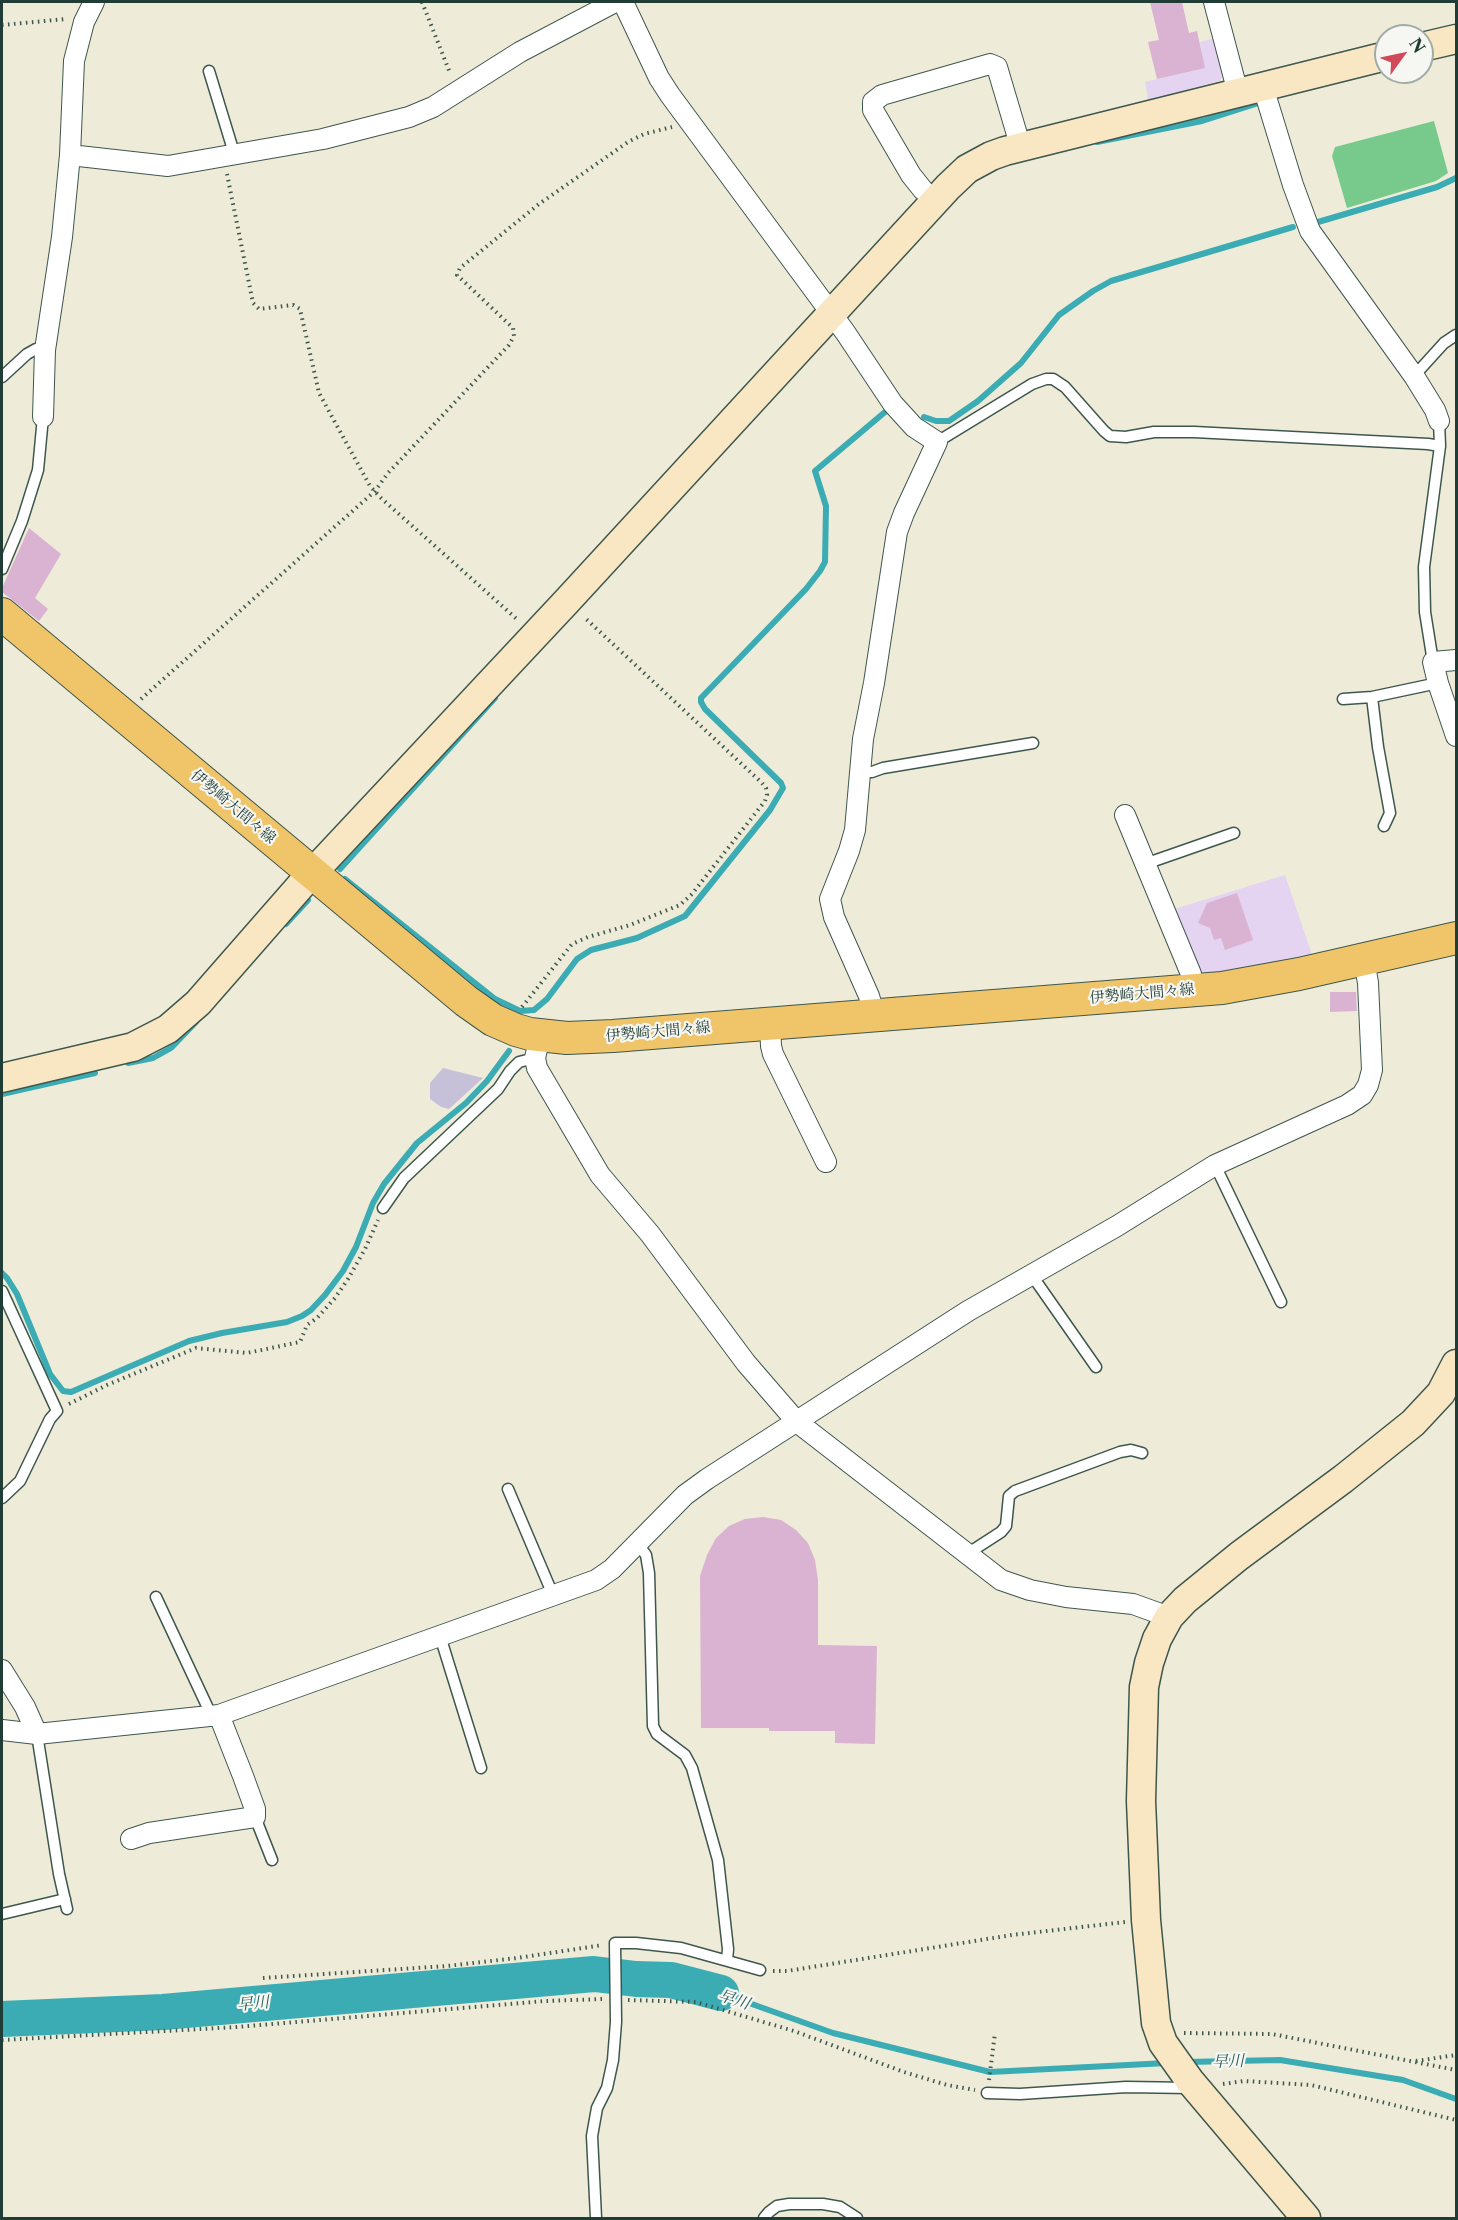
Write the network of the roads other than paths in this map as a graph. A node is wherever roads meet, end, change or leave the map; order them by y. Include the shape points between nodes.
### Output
1 (94, 2) edge
2 (615, 2) edge
3 (623, 2) edge
4 (1214, 2) edge
5 (1456, 39) edge
6 (1434, 44) edge
7 (1374, 59) edge
8 (209, 71) dead end
9 (1251, 90) junction
10 (1021, 147) junction
11 (70, 155) junction
12 (229, 155) junction
13 (935, 201) junction
14 (832, 314) junction
15 (1456, 335) edge
16 (45, 350) junction
17 (1414, 375) junction
18 (2, 377) edge
19 (43, 417) joint
20 (1439, 421) joint
21 (937, 442) junction
22 (1440, 446) junction
23 (2, 569) edge
24 (2, 614) edge
25 (1456, 660) edge
26 (1433, 662) junction
27 (1438, 683) junction
28 (1372, 697) junction
29 (1342, 699) dead end
30 (1456, 736) edge
31 (1033, 743) dead end
32 (861, 772) junction
33 (1125, 815) dead end
34 (1384, 826) dead end
35 (1234, 833) dead end
36 (1145, 864) junction
37 (312, 873) junction
38 (1456, 938) edge
39 (1364, 959) junction
40 (1192, 991) junction
41 (874, 1014) junction
42 (770, 1023) junction
43 (537, 1047) junction
44 (2, 1078) edge
45 (826, 1162) dead end
46 (1215, 1165) junction
47 (383, 1208) road end
48 (1031, 1274) junction
49 (2, 1290) edge
50 (1281, 1302) dead end
51 (1456, 1364) edge
52 (1096, 1367) dead end
53 (1449, 1396) edge
54 (797, 1422) junction
55 (1142, 1453) dead end
56 (508, 1489) dead end
57 (2, 1498) edge
58 (638, 1544) junction
59 (968, 1554) junction
60 (553, 1594) junction
61 (156, 1597) dead end
62 (1169, 1617) junction
63 (440, 1636) junction
64 (2, 1671) edge
65 (214, 1716) junction
66 (2, 1730) edge
67 (37, 1734) junction
68 (481, 1768) dead end
69 (255, 1817) junction
70 (131, 1839) dead end
71 (272, 1860) dead end
72 (2, 1914) edge
73 (727, 1960) junction
74 (760, 1970) road end
75 (1193, 2084) junction
76 (988, 2088) road end
77 (596, 2218) edge
78 (764, 2218) edge
79 (857, 2218) edge
80 (1306, 2218) edge

1 - 11 street via 84,22 74,62
2 - 12 street via 409,117 323,139
3 - 14 street via 659,78
4 - 9 street
5 - 6 street
7 - 9 street
8 - 12 lane
9 - 10 street
9 - 17 street via 1310,231
10 - 13 street via 967,169
10 - 13 street via 997,67 990,64 882,95 873,102 873,110 911,175
11 - 12 street via 168,166
11 - 16 street
13 - 14 street
14 - 21 street via 892,404 914,427
14 - 37 street
15 - 17 lane
16 - 18 lane via 27,354
16 - 19 street
17 - 20 street
19 - 23 lane via 38,470
20 - 22 lane
21 - 22 lane via 1032,384 1053,379 1110,436 1194,432
21 - 32 street via 897,532
22 - 26 lane via 1424,567 1425,612
24 - 37 main road, 伊勢崎大間々線
25 - 26 street
26 - 27 street
27 - 28 lane
27 - 30 street
28 - 29 lane
28 - 34 lane via 1390,813
31 - 32 lane
32 - 41 street via 855,830 830,899
33 - 36 street
35 - 36 lane
36 - 40 street via 1191,974
37 - 43 main road, 伊勢崎大間々線 via 466,1001
37 - 44 street via 198,1003 153,1039
38 - 39 main road, 伊勢崎大間々線
39 - 40 main road, 伊勢崎大間々線
39 - 46 street via 1372,1070 1362,1095
40 - 41 main road, 伊勢崎大間々線
41 - 42 main road, 伊勢崎大間々線
42 - 43 main road, 伊勢崎大間々線 via 567,1038
42 - 45 street via 773,1054
43 - 47 lane via 404,1178
43 - 54 street via 537,1068 600,1175 650,1234 746,1363
46 - 48 street
46 - 50 lane
48 - 52 lane
48 - 54 street
49 - 57 lane via 57,1411 20,1481
51 - 53 street
53 - 62 street via 1204,1583
54 - 58 street via 685,1495
54 - 59 street
55 - 59 lane via 1120,1452 1015,1491 1009,1496 1006,1526
56 - 60 lane
58 - 60 street via 596,1580
58 - 73 lane via 646,1555 650,1573 653,1726 657,1734 686,1755 692,1768 718,1860
59 - 62 street via 1001,1580 1030,1590 1133,1604
60 - 63 street
61 - 65 lane
62 - 75 street via 1157,1639 1144,1687 1141,1801 1146,1920 1156,2024 1161,2039
63 - 65 street
63 - 68 lane
64 - 67 street
65 - 67 street
65 - 69 street via 243,1776
66 - 67 street
67 - 72 lane via 66,1904
69 - 70 street
69 - 71 lane
73 - 74 lane
73 - 77 lane via 681,1948 615,1943 613,2060 592,2136
75 - 76 lane via 1020,2094
75 - 80 street
78 - 79 lane via 777,2206 789,2204 840,2207

